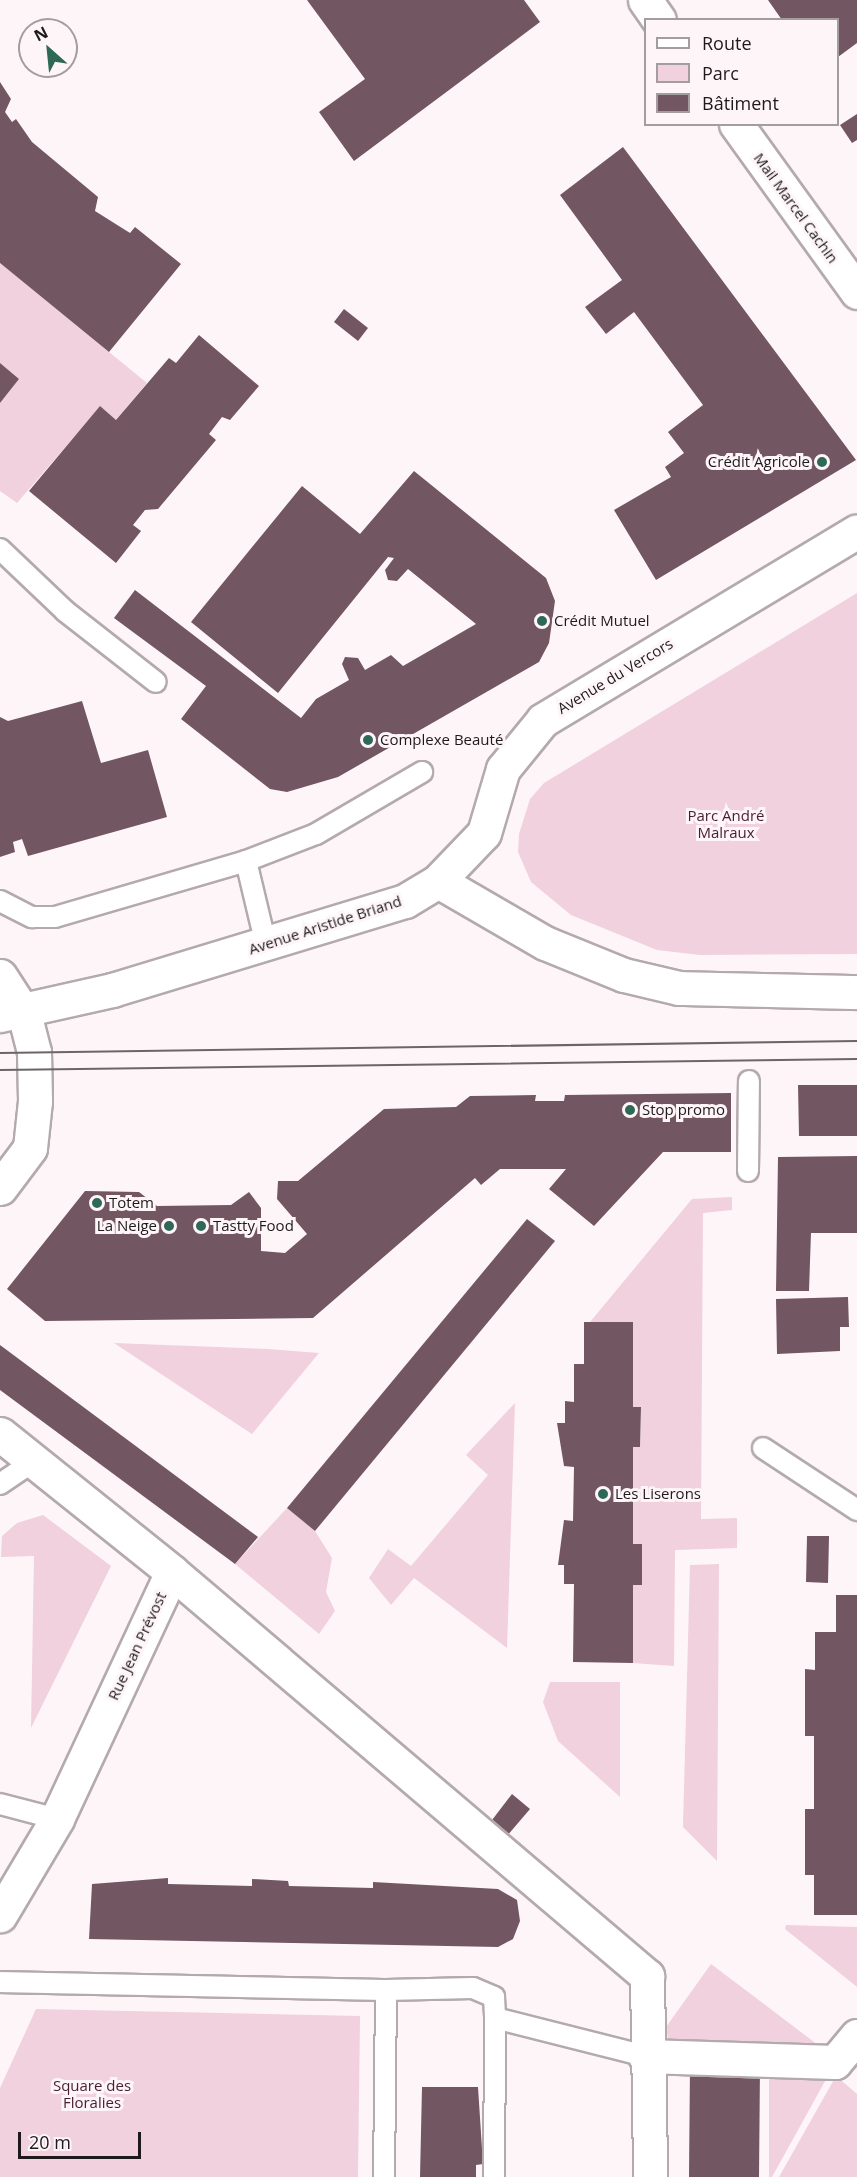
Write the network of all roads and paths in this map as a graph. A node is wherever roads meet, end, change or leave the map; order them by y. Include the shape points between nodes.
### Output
1 (645, 0) edge
2 (658, 18) edge
3 (737, 126) edge
4 (857, 292) edge
5 (857, 531) edge
6 (0, 549) edge
7 (156, 682) dead end
8 (422, 772) dead end
9 (246, 861) junction
10 (438, 881) junction
11 (0, 901) edge
12 (266, 945) junction
13 (0, 976) edge
14 (857, 992) edge
15 (12, 1014) edge
16 (749, 1081) dead end
17 (748, 1171) dead end
18 (0, 1188) edge
19 (0, 1434) edge
20 (763, 1448) dead end
21 (34, 1461) junction
22 (0, 1484) edge
23 (857, 1509) edge
24 (172, 1572) junction
25 (0, 1804) edge
26 (57, 1819) junction
27 (0, 1915) edge
28 (0, 1982) edge
29 (386, 1990) junction
30 (495, 2019) junction
31 (857, 2036) edge
32 (645, 2056) junction
33 (384, 2177) edge
34 (494, 2177) edge
35 (650, 2177) edge

1 - 2 street
3 - 4 street, Mail Marcel Cachin
5 - 10 street, Avenue du Vercors via 543,720 503,769 484,833
6 - 7 lane via 65,610
8 - 9 lane via 316,834
9 - 11 lane via 55,917 32,917
9 - 12 lane
10 - 12 street, Avenue Aristide Briand via 369,914
10 - 14 street via 545,943 624,975 679,987
12 - 15 street, Avenue Aristide Briand
13 - 15 street
15 - 18 street via 34,1052 34,1130 30,1148
16 - 17 lane
19 - 21 street
20 - 23 lane
21 - 22 lane
21 - 24 street
24 - 26 street, Rue Jean Prévost
24 - 32 street via 647,1976
25 - 26 lane
26 - 27 street, Rue Jean Prévost
28 - 29 lane
29 - 30 lane via 472,1988 494,1997
29 - 33 lane
30 - 32 lane
30 - 34 lane
31 - 32 street via 835,2062
32 - 35 street

